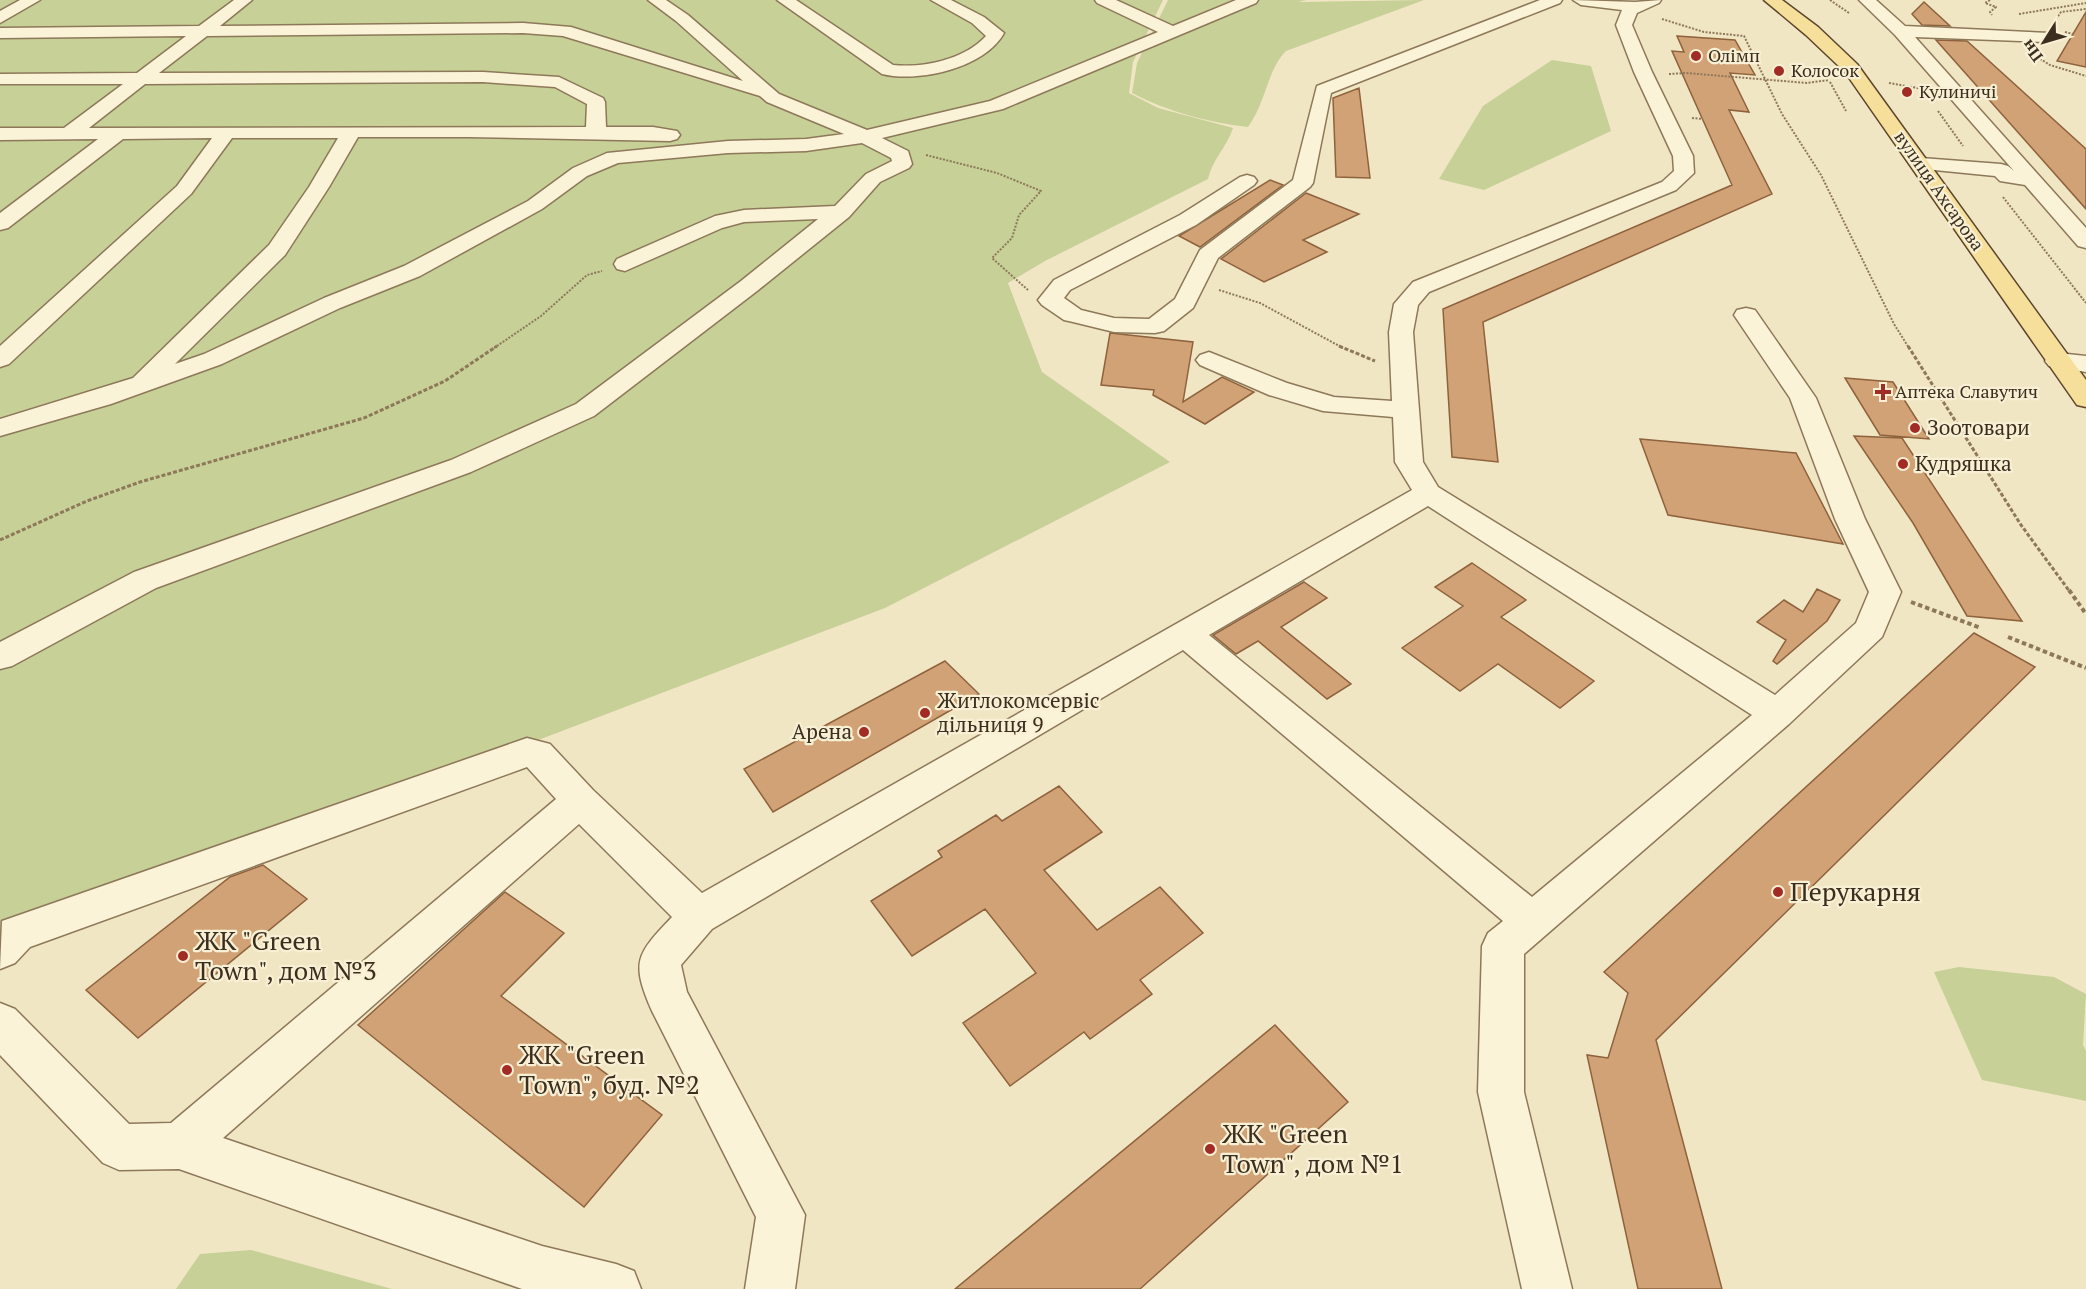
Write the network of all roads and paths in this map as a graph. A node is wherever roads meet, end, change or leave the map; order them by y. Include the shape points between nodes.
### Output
1 (32, 0) edge
2 (244, 0) edge
3 (656, 0) edge
4 (785, 0) edge
5 (939, 0) edge
6 (1103, 0) edge
7 (1250, 0) edge
8 (1554, 0) edge
9 (1581, 0) edge
10 (1772, 0) edge
11 (1867, 0) edge
12 (1990, 0) edge
13 (2086, 3) edge
14 (1639, 5) edge
15 (2086, 9) edge
16 (2017, 15) dead end
17 (0, 18) edge
18 (1994, 18) dead end
19 (1901, 30) junction
20 (202, 31) junction
21 (0, 33) edge
22 (1174, 33) junction
23 (2044, 37) junction
24 (2086, 76) edge
25 (0, 79) edge
26 (1765, 79) junction
27 (140, 80) junction
28 (1671, 82) dead end
29 (1887, 83) dead end
30 (1929, 90) dead end
31 (770, 96) junction
32 (1846, 111) dead end
33 (1690, 118) dead end
34 (1703, 120) dead end
35 (351, 132) junction
36 (596, 132) junction
37 (0, 134) edge
38 (225, 134) junction
39 (67, 135) junction
40 (116, 135) junction
41 (881, 145) junction
42 (754, 146) junction
43 (1921, 164) junction
44 (2032, 179) junction
45 (1247, 181) dead end
46 (841, 212) junction
47 (0, 223) edge
48 (2086, 241) edge
49 (625, 264) joint
50 (1195, 282) junction
51 (1050, 300) junction
52 (1746, 315) dead end
53 (0, 359) edge
54 (1209, 360) dead end
55 (2058, 361) junction
56 (2086, 364) edge
57 (1403, 373) junction
58 (139, 385) junction
59 (2086, 399) edge
60 (1406, 411) junction
61 (0, 428) edge
62 (1428, 493) junction
63 (0, 540) edge
64 (1885, 592) junction
65 (2086, 615) edge
66 (1981, 628) dead end
67 (1185, 634) junction
68 (2008, 637) dead end
69 (0, 657) edge
70 (2086, 668) edge
71 (1777, 714) junction
72 (580, 801) junction
73 (698, 916) junction
74 (1532, 921) junction
75 (0, 950) edge
76 (0, 1024) edge
77 (179, 1146) junction
78 (616, 1289) edge
79 (770, 1289) edge
80 (1546, 1289) edge

1 - 17 street
2 - 20 street
3 - 31 street
4 - 5 street via 888,70 906,72 948,66 991,43 996,33
6 - 22 street
7 - 22 street
8 - 50 street via 1323,90 1303,183 1208,255
9 - 14 street
10 - 43 main road, вулиця Ахсарова via 1851,68
11 - 19 street
12 - 18 path via 1985,3 1996,7 1990,12
13 - 16 path
14 - 26 path via 1704,32 1744,36
14 - 57 street via 1624,25 1683,156 1684,173 1669,186 1421,287 1406,304 1401,333
15 - 23 path via 2061,12
19 - 23 street
19 - 44 street
20 - 21 street
20 - 27 street
20 - 31 street via 565,31
22 - 41 street via 996,105 889,129
23 - 24 path via 2038,59
25 - 27 street
26 - 28 path via 1668,74
26 - 32 path via 1807,83 1829,80
26 - 65 path via 1821,175 1894,324 2021,525
27 - 36 street via 483,77 559,82 596,102
27 - 39 street
29 - 30 path
31 - 41 street
33 - 34 path
35 - 36 street
35 - 38 street
35 - 58 street via 277,250
36 - 42 street via 653,133
37 - 39 street
38 - 40 street
38 - 53 street via 184,190
39 - 40 street
40 - 47 street
41 - 42 street
41 - 46 street via 902,164 873,178
41 - 51 path via 997,173 1041,191 1019,215 1012,238 992,258 1021,286
42 - 58 street via 614,157 580,172 535,205 412,271 332,303 213,359
43 - 44 street via 2001,170 2007,177
43 - 55 main road, вулиця Ахсарова
44 - 48 street
45 - 51 street via 1188,220 1062,285
46 - 49 street via 744,216 715,223
46 - 69 street via 585,410 461,466 145,580
49 - 63 path via 587,275 541,315 445,381 364,418 140,482
50 - 51 street via 1185,303 1155,326 1114,325 1083,318
50 - 57 path via 1260,303 1337,345
52 - 64 street via 1803,398 1850,519
54 - 60 street via 1278,389 1332,405
55 - 56 street
55 - 59 main road, вулиця Ахсарова
57 - 60 street
58 - 61 street
60 - 62 street via 1409,462
62 - 67 street
62 - 71 street
64 - 66 path
64 - 71 street via 1870,629
67 - 73 street
67 - 74 street
68 - 70 path
71 - 74 street
72 - 73 street
72 - 75 street via 537,754 527,752 16,934
72 - 77 street
73 - 79 street via 658,960 667,997 781,1215
74 - 80 street via 1503,946 1501,1092
76 - 77 street via 119,1147
77 - 78 street via 542,1271

